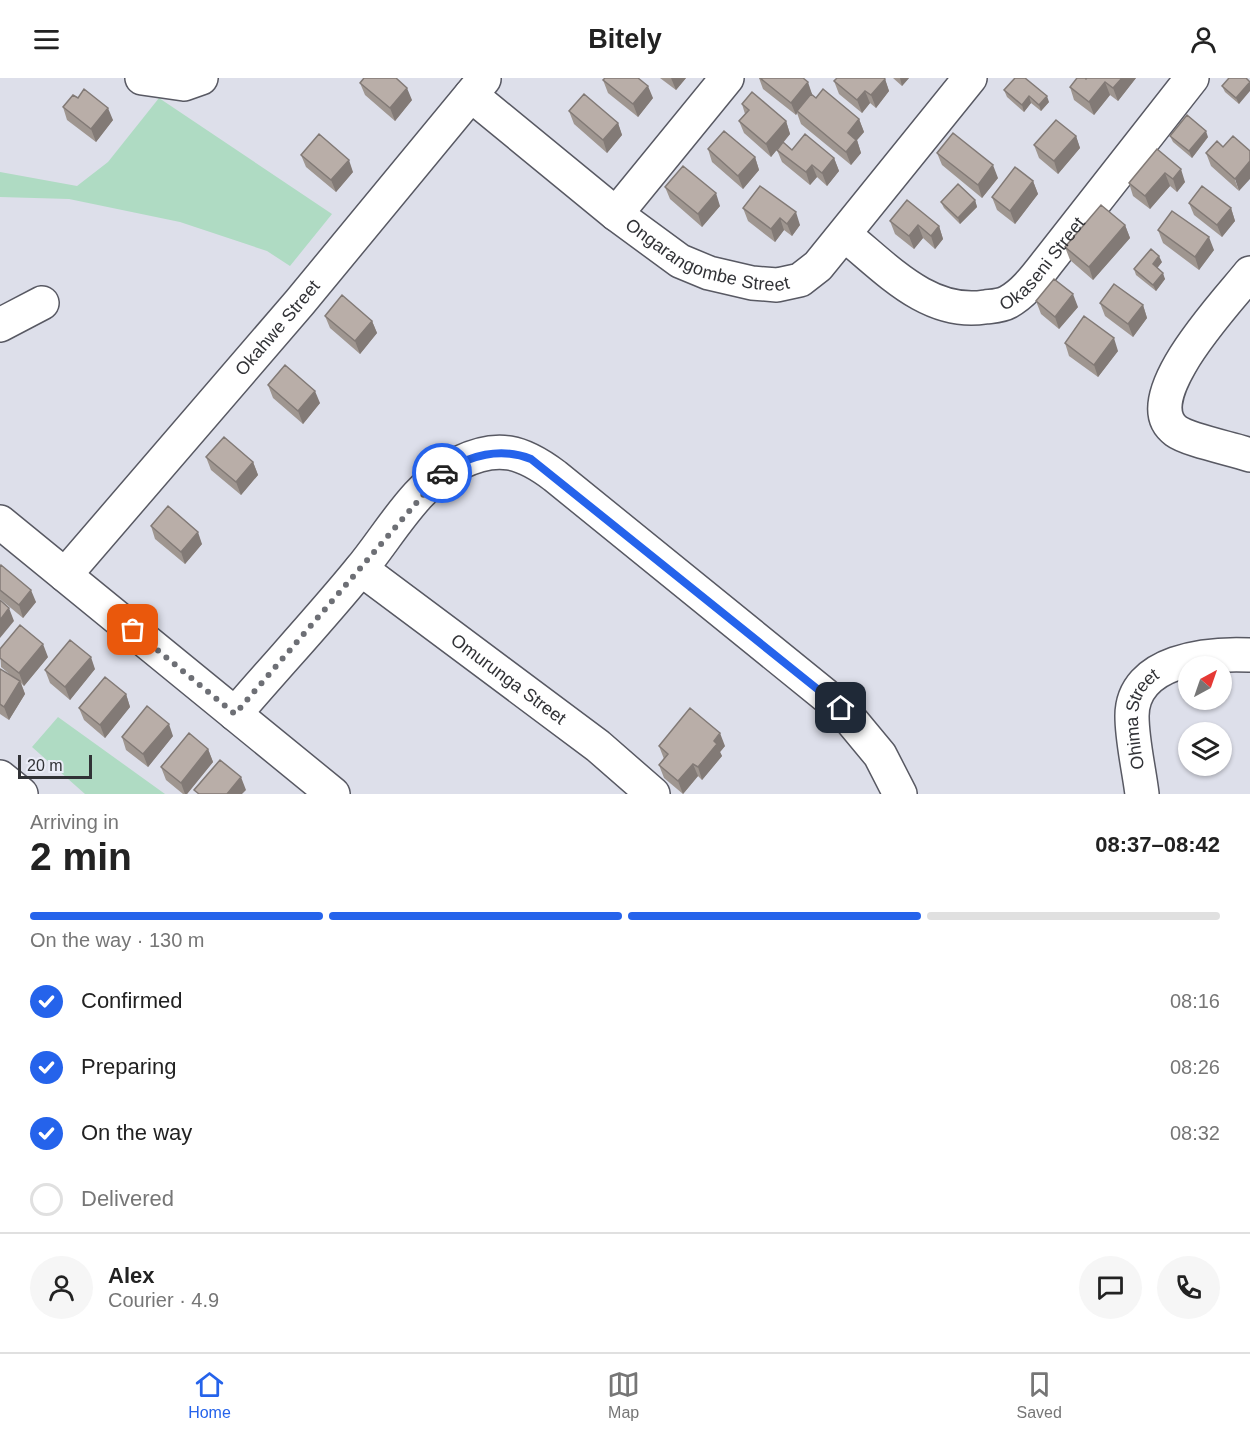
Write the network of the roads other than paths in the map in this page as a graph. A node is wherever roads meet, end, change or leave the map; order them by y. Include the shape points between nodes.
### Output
1 (142, 78) edge
2 (201, 78) edge
3 (727, 78) edge
4 (970, 78) edge
5 (1192, 78) edge
6 (478, 86) edge
7 (616, 214) junction
8 (845, 236) junction
9 (1250, 273) edge
10 (42, 303) dead end
11 (0, 325) edge
12 (1250, 455) edge
13 (0, 522) edge
14 (361, 569) junction
15 (65, 575) junction
16 (1250, 655) edge
17 (235, 714) junction
18 (0, 777) edge
19 (21, 794) edge
20 (333, 794) edge
21 (653, 794) edge
22 (900, 794) edge
23 (1142, 794) edge

1 - 2 street via 184,84
3 - 7 street
4 - 8 street, Ongarangombe Street
5 - 8 street, Okaseni Street via 1031,282 1004,304 951,307 921,296
6 - 7 street, Ongarangombe Street
6 - 15 street, Okahwe Street via 300,302
7 - 8 street, Ongarangombe Street via 680,261 709,273 752,283 777,285 800,280
9 - 12 street via 1174,371 1163,404 1168,421 1177,432
10 - 11 street
13 - 15 street
14 - 17 street
14 - 21 street, Omurunga Street via 598,746
14 - 22 street via 444,472 461,462 501,451 531,459 841,708 880,755
15 - 17 street
16 - 23 street, Ohima Street via 1165,665 1146,681 1132,714
17 - 20 street
18 - 19 street

